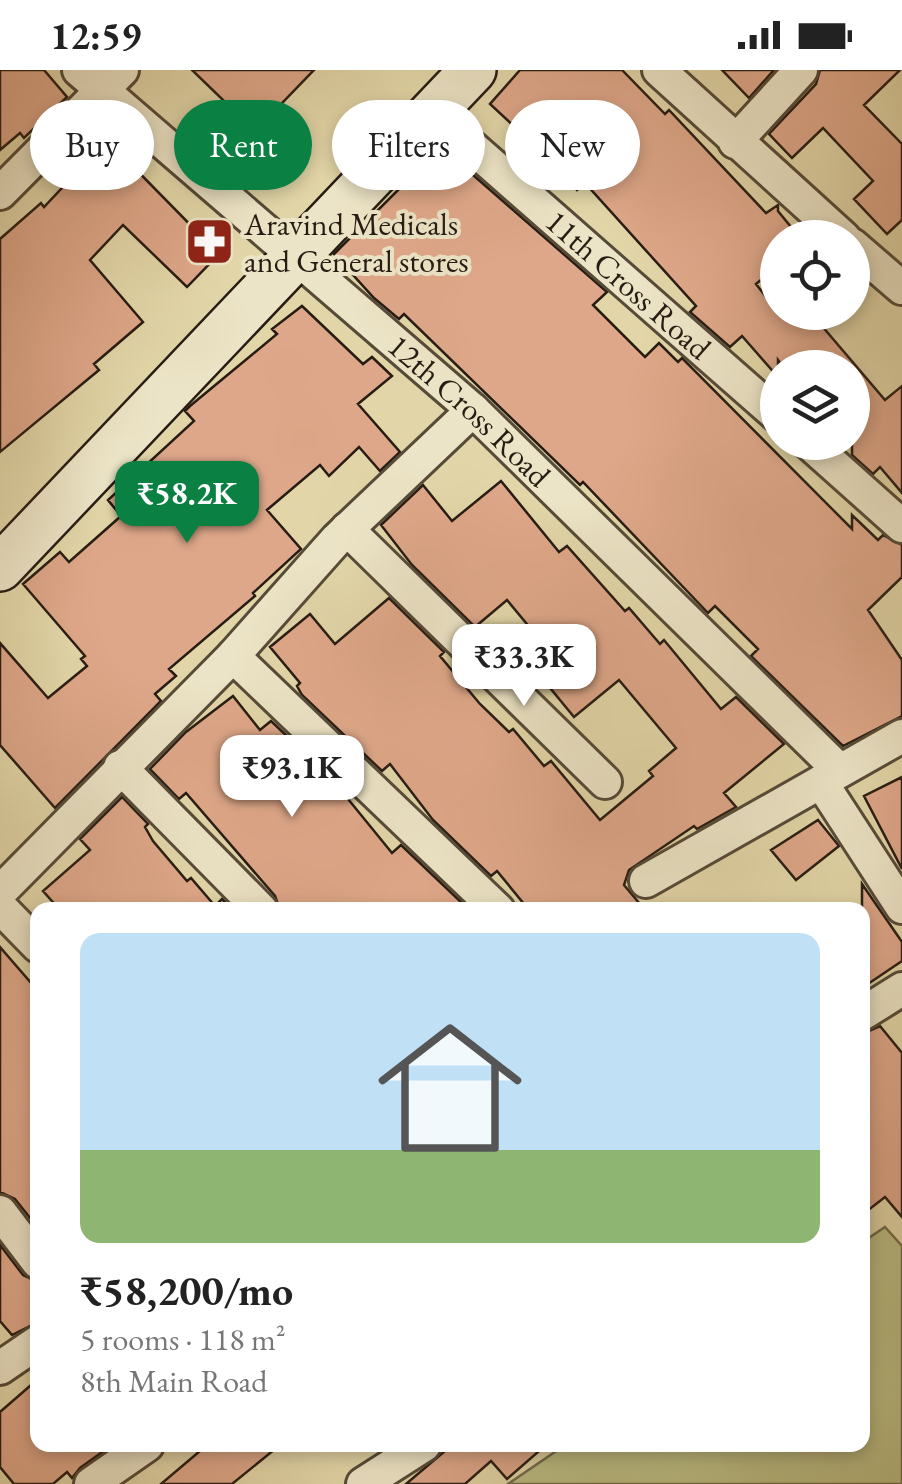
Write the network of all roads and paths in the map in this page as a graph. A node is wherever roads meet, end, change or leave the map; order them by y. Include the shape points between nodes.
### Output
1 (79, 70) edge
2 (473, 70) edge
3 (659, 70) edge
4 (802, 70) edge
5 (112, 82) edge
6 (446, 100) edge
7 (735, 142) junction
8 (485, 158) edge
9 (360, 190) edge
10 (0, 193) edge
11 (824, 220) edge
12 (294, 258) junction
13 (870, 260) edge
14 (902, 288) edge
15 (760, 400) edge
16 (473, 410) junction
17 (828, 460) edge
18 (902, 526) edge
19 (347, 530) junction
20 (0, 568) edge
21 (232, 656) junction
22 (902, 736) edge
23 (120, 768) junction
24 (830, 776) junction
25 (605, 782) dead end
26 (646, 881) dead end
27 (0, 892) edge
28 (253, 902) edge
29 (490, 902) edge
30 (902, 906) edge
31 (0, 907) edge
32 (30, 938) edge
33 (902, 989) edge
34 (870, 1009) edge
35 (0, 1212) edge
36 (30, 1251) edge
37 (30, 1347) edge
38 (0, 1368) edge
39 (138, 1452) edge
40 (413, 1452) edge
41 (91, 1484) edge
42 (363, 1484) edge

1 - 5 street, 12th Cross Road
2 - 6 street
3 - 7 street
4 - 7 street
5 - 10 street
5 - 12 street, 12th Cross Road
7 - 11 street
8 - 15 street, 11th Cross Road
9 - 12 street
12 - 16 street, 12th Cross Road
12 - 20 street
13 - 14 street
16 - 19 street
16 - 24 street, 12th Cross Road
17 - 18 street
19 - 21 street
19 - 25 street
21 - 23 street
21 - 29 street
22 - 24 street
23 - 27 street
23 - 28 street
24 - 26 street
24 - 30 street, 12th Cross Road
31 - 32 street
33 - 34 street
35 - 36 street
37 - 38 street
39 - 41 street
40 - 42 street

